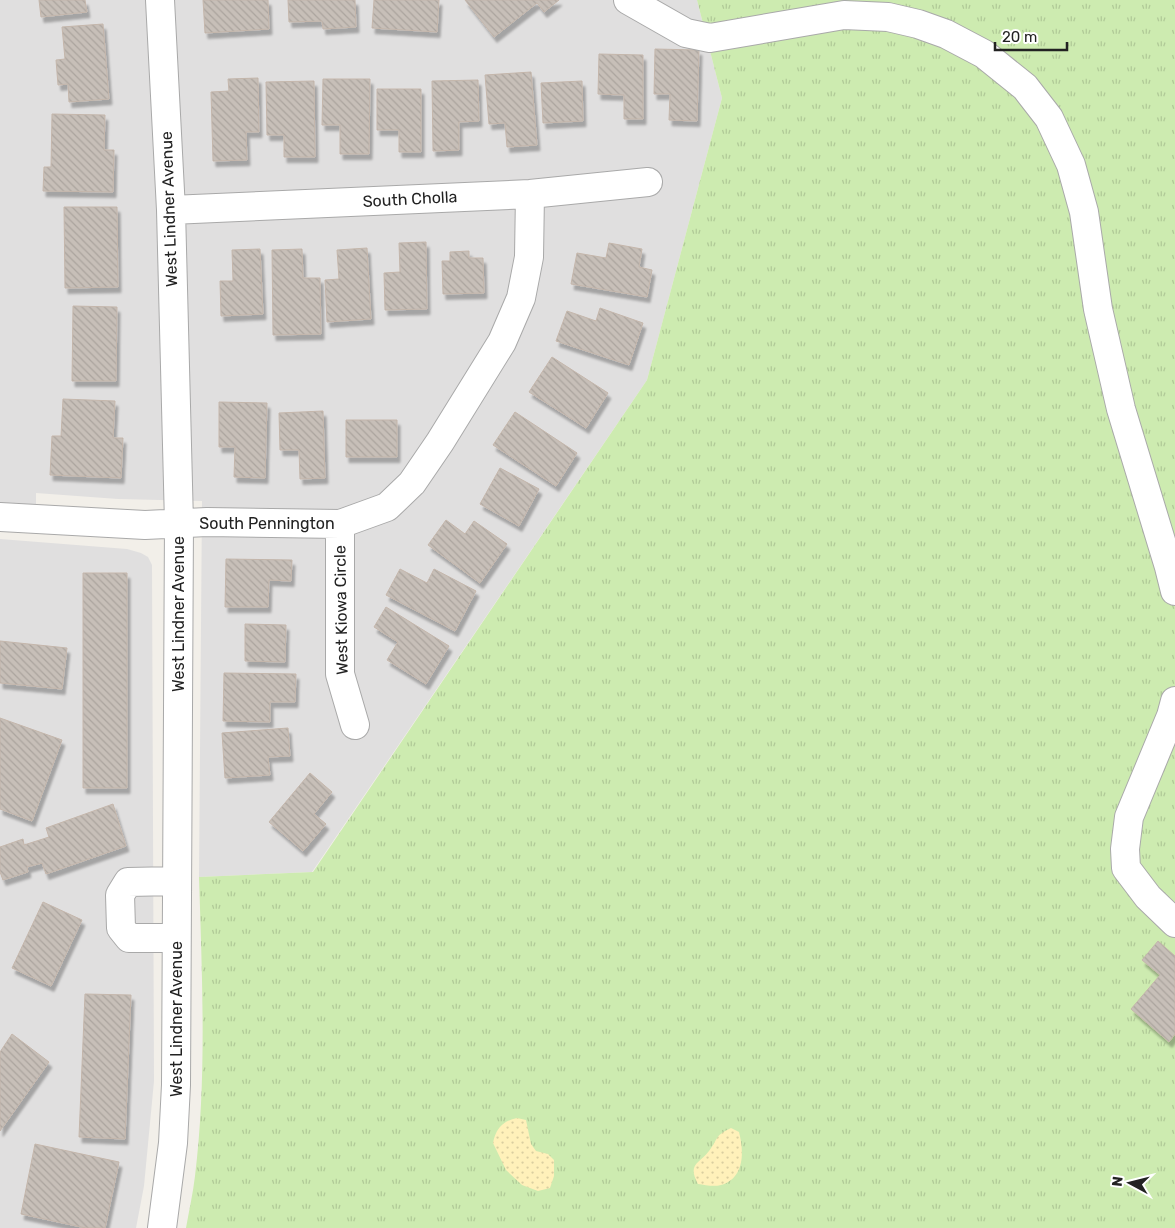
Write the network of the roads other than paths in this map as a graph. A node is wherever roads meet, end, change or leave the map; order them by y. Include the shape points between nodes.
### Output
1 (160, 0) edge
2 (628, 0) edge
3 (648, 182) dead end
4 (530, 194) junction
5 (170, 210) junction
6 (0, 516) edge
7 (179, 523) junction
8 (340, 524) junction
9 (1175, 591) edge
10 (1175, 701) edge
11 (355, 724) dead end
12 (176, 881) junction
13 (1175, 923) edge
14 (176, 938) junction
15 (162, 1228) edge

1 - 5 street, West Lindner Avenue
2 - 9 street via 686,34 710,38 844,14 888,17 918,24 958,40 984,54 1025,87 1049,118 1071,165 1084,212 1098,309 1121,409
3 - 4 street, South Cholla
4 - 5 street, South Cholla
4 - 8 street, South Pennington via 529,257 521,298 502,342 412,482 387,507
5 - 7 street, West Lindner Avenue
6 - 7 street, South Pennington via 145,525
7 - 8 street, South Pennington
7 - 12 street, West Lindner Avenue
8 - 11 street, West Kiowa Circle via 340,674
10 - 13 street via 1129,817 1125,848 1126,868 1148,897
12 - 14 street, West Lindner Avenue
12 - 14 street via 128,882 120,895 121,928 129,938
14 - 15 street, West Lindner Avenue via 176,1085 173,1143

